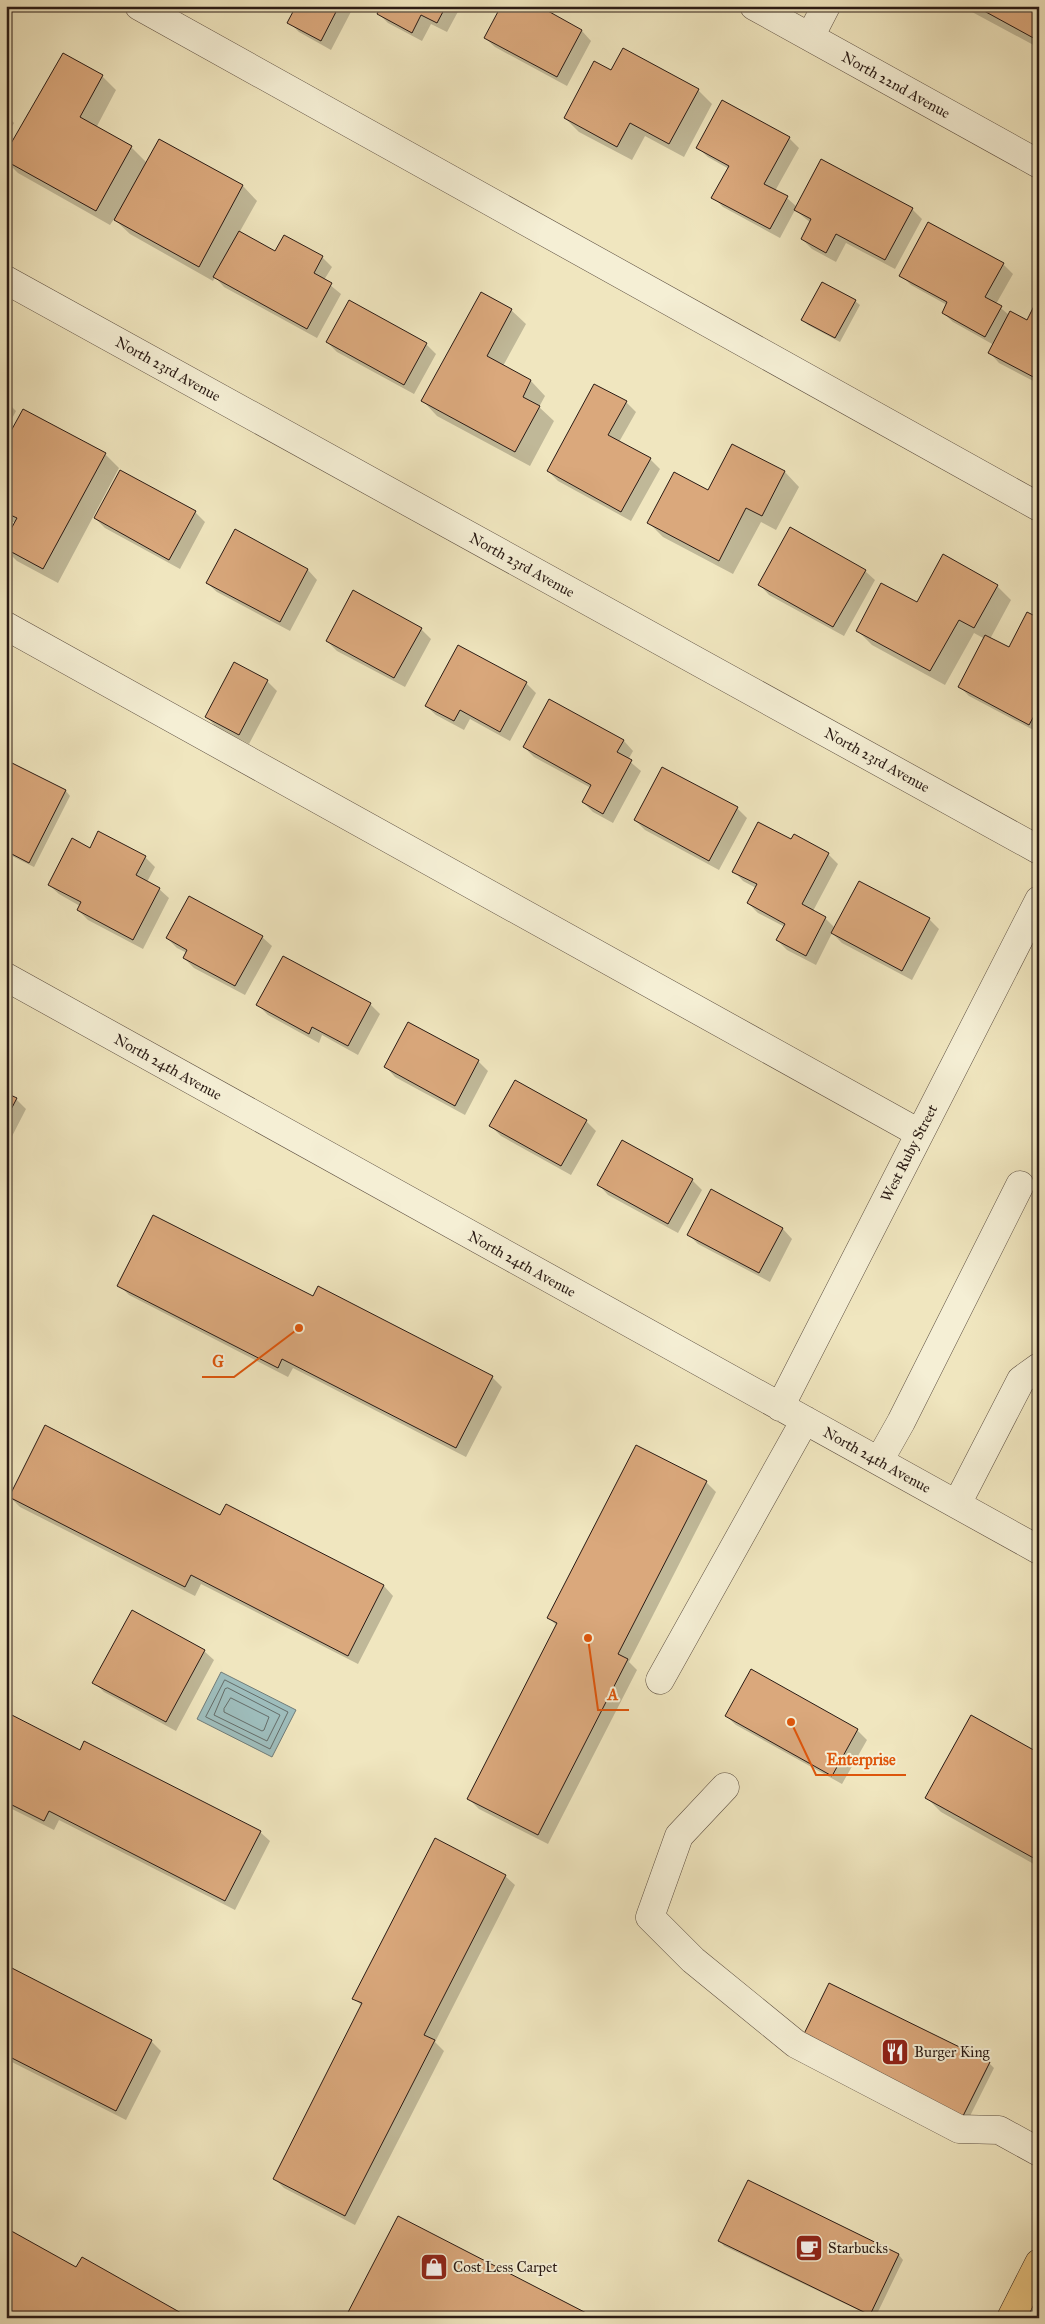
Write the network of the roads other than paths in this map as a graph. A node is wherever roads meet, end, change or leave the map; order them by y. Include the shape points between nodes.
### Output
1 (139, 6) edge
2 (754, 6) edge
3 (826, 6) edge
4 (810, 37) junction
5 (1039, 164) edge
6 (6, 280) edge
7 (1039, 507) edge
8 (6, 626) edge
9 (1039, 850) edge
10 (1039, 900) edge
11 (6, 978) edge
12 (919, 1133) junction
13 (1020, 1185) dead end
14 (1039, 1367) edge
15 (780, 1407) junction
16 (805, 1420) junction
17 (878, 1461) junction
18 (957, 1504) junction
19 (1039, 1550) edge
20 (660, 1680) dead end
21 (725, 1786) dead end
22 (1039, 2152) edge
23 (1039, 2263) edge
24 (1011, 2318) edge

1 - 7 street
2 - 4 street, North 22nd Avenue
3 - 4 street
4 - 5 street, North 22nd Avenue
6 - 9 street, North 23rd Avenue
8 - 12 street
10 - 12 street, West Ruby Street
11 - 15 street, North 24th Avenue
12 - 15 street, West Ruby Street
13 - 17 street
14 - 18 street via 1021,1380
15 - 16 street, North 24th Avenue
16 - 17 street, North 24th Avenue
16 - 20 street
17 - 18 street, North 24th Avenue
18 - 19 street, North 24th Avenue
21 - 22 street via 679,1836 650,1917 693,1960 796,2044 959,2129 999,2130
23 - 24 main road

